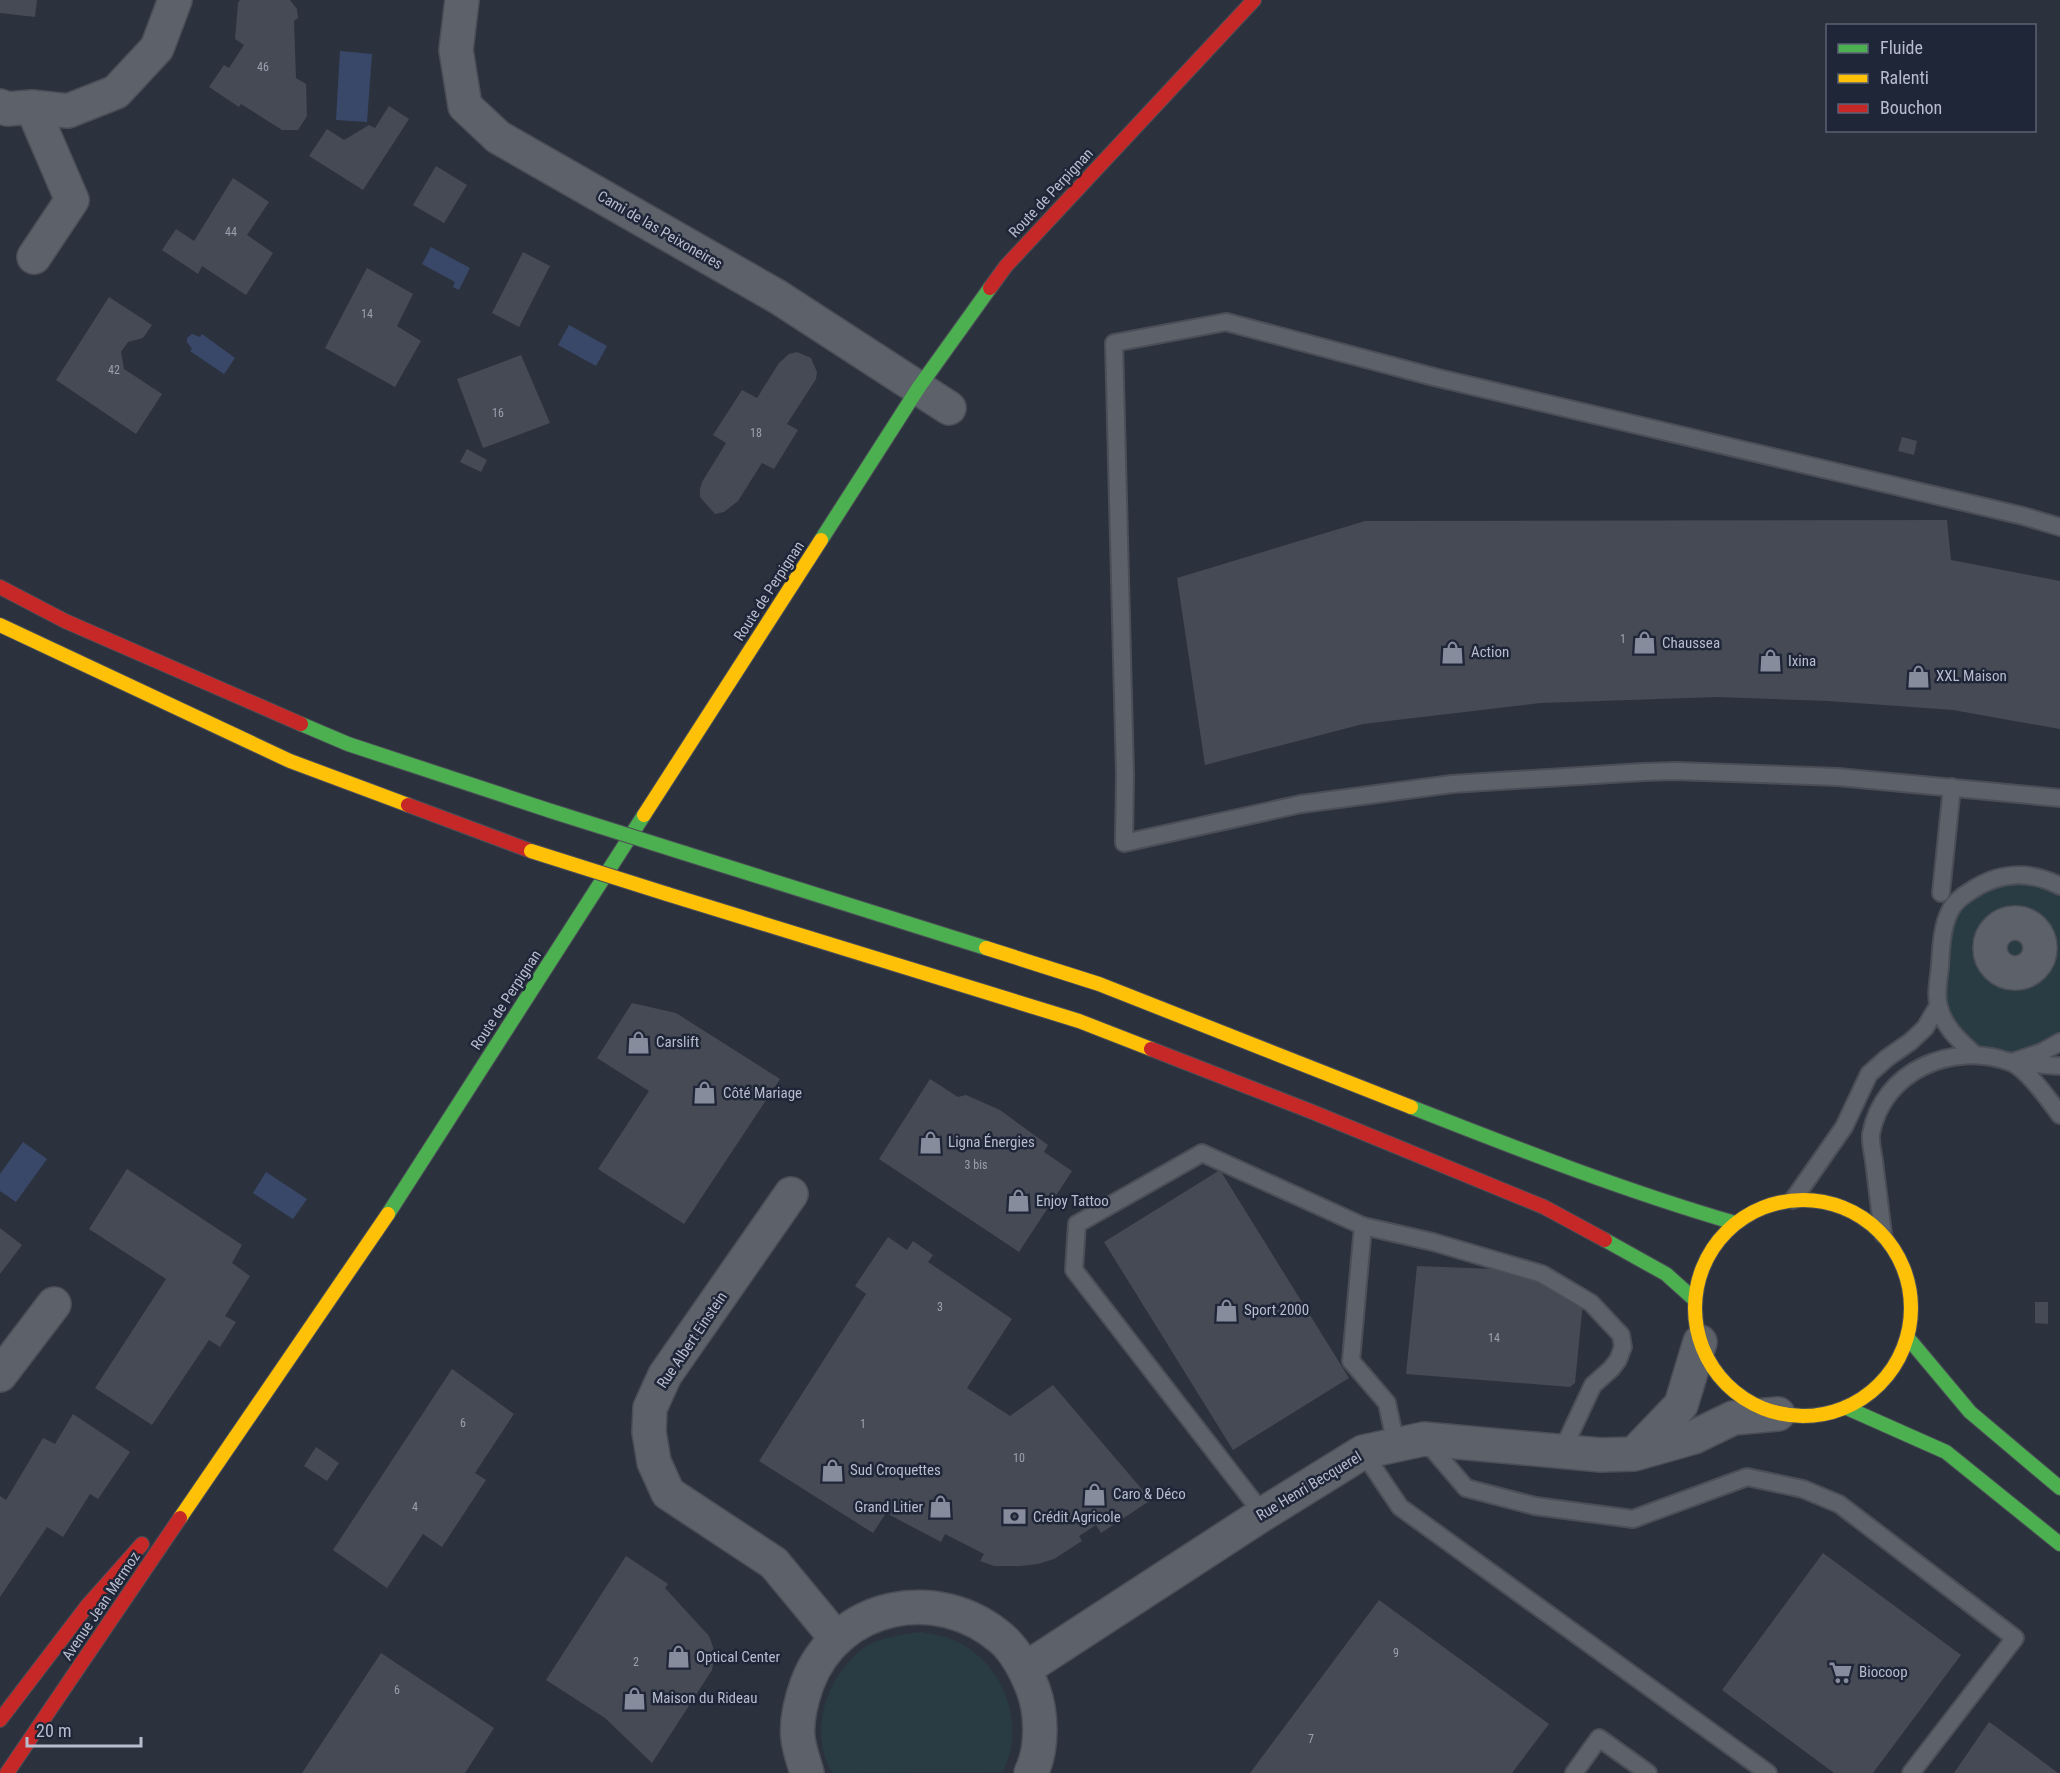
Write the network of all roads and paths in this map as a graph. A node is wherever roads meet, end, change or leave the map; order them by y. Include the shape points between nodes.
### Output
1 (175, 0) edge
2 (462, 0) edge
3 (1254, 0) edge
4 (16, 107) edge
5 (34, 256) dead end
6 (919, 387) junction
7 (949, 408) dead end
8 (2060, 527) edge
9 (0, 586) edge
10 (0, 625) edge
11 (1952, 787) junction
12 (2059, 798) edge
13 (2060, 886) edge
14 (1941, 893) dead end
15 (1938, 1006) junction
16 (2060, 1042) edge
17 (1974, 1054) junction
18 (2012, 1062) junction
19 (2060, 1066) edge
20 (2060, 1115) edge
21 (792, 1194) dead end
22 (1793, 1200) junction
23 (1735, 1223) junction
24 (1363, 1226) junction
25 (1883, 1234) junction
26 (369, 1244) joint
27 (1695, 1300) junction
28 (54, 1304) dead end
29 (1908, 1338) junction
30 (1700, 1342) junction
31 (0, 1375) edge
32 (1847, 1408) junction
33 (1778, 1414) junction
34 (1410, 1442) junction
35 (1562, 1451) junction
36 (1363, 1452) junction
37 (1634, 1454) junction
38 (222, 1456) junction
39 (2060, 1488) edge
40 (1263, 1514) junction
41 (2060, 1544) edge
42 (836, 1638) junction
43 (1025, 1668) junction
44 (0, 1720) edge
45 (7, 1773) edge
46 (806, 1773) edge
47 (1031, 1773) edge
48 (1574, 1773) edge
49 (1647, 1773) edge
50 (1768, 1773) edge
51 (1911, 1773) edge

1 - 4 street via 157,48 116,92 68,111
2 - 6 street, Cami de las Peixoneires via 456,50 465,106 498,137 778,297
3 - 6 main road, Route de Perpignan via 1006,266
4 - 5 street via 72,200
6 - 7 street, Cami de las Peixoneires
6 - 26 main road, Route de Perpignan
8 - 11 lane via 1434,377 1226,322 1114,343 1124,843 1301,804 1464,783 1676,771 1838,777
9 - 23 main road, bridge via 65,621 348,744 1099,984 1515,1148 1666,1203
10 - 27 main road, bridge via 290,761 531,851 1079,1021 1310,1111 1544,1207 1666,1274
11 - 12 lane
11 - 14 lane
13 - 15 lane via 2046,879 1998,876 1965,894 1950,910 1945,924
15 - 17 lane via 1950,1032
15 - 22 lane via 1925,1028 1869,1074 1844,1127
16 - 18 lane
17 - 18 lane
17 - 25 lane via 1948,1057 1908,1074 1880,1109 1871,1135
18 - 19 lane
18 - 20 lane via 2034,1081
21 - 42 street, Rue Albert Einstein via 665,1375 650,1408 649,1432 654,1462 668,1493 774,1563
22 - 23 main road via 1763,1207
22 - 25 main road via 1824,1201 1854,1211
23 - 27 main road via 1715,1245 1701,1271
24 - 34 lane via 1351,1361 1387,1402
24 - 35 lane via 1542,1274 1592,1303 1608,1320 1621,1335 1623,1347 1611,1369 1593,1385
24 - 40 lane via 1202,1153 1077,1224 1074,1270
25 - 29 main road via 1904,1265 1912,1301
26 - 38 main road, Avenue Jean Mermoz
27 - 30 main road
28 - 31 street
29 - 32 main road via 1895,1367 1874,1391
29 - 39 main road via 1970,1412
30 - 33 main road via 1724,1380 1745,1399
30 - 37 street via 1681,1405
32 - 33 main road via 1813,1416
32 - 41 main road via 1946,1452
33 - 37 street, Rue Henri Becquerel via 1733,1418 1694,1437
34 - 35 street, Rue Henri Becquerel
34 - 36 street, Rue Henri Becquerel
34 - 51 lane via 1466,1488 1534,1506 1633,1519 1747,1477 1803,1489 1839,1504 2014,1638
35 - 37 street, Rue Henri Becquerel
36 - 40 street, Rue Henri Becquerel
36 - 50 lane via 1400,1507
38 - 44 main road, Avenue Jean Mermoz via 87,1606
38 - 45 main road, Avenue Jean Mermoz
40 - 43 street, Rue Henri Becquerel
42 - 43 street via 866,1618 901,1607 938,1607 973,1618 996,1634
42 - 46 street via 813,1667 801,1701 798,1737
43 - 47 street via 1037,1700 1040,1734
48 - 49 lane via 1599,1738

